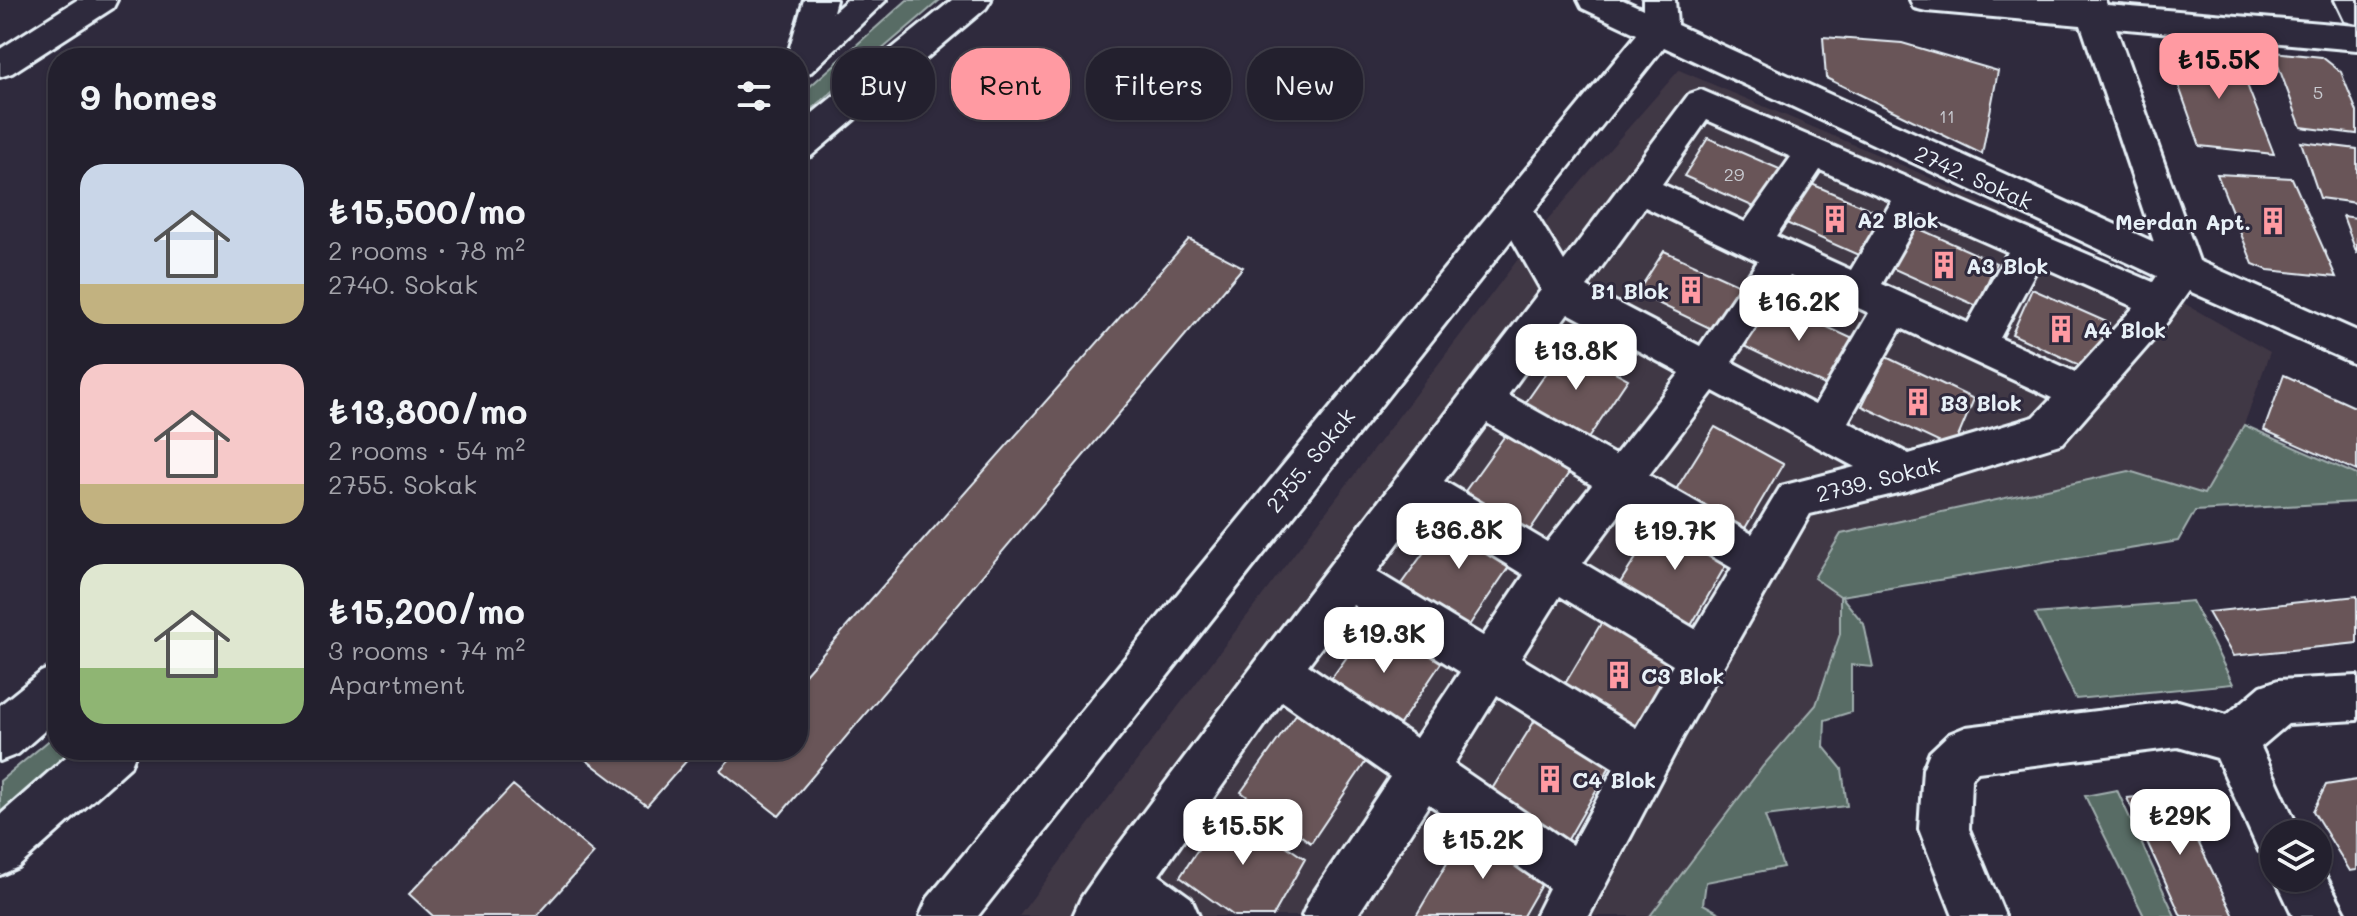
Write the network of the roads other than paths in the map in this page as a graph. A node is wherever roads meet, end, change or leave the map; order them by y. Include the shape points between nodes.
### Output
1 (101, 0) edge
2 (820, 0) edge
3 (869, 0) edge
4 (974, 0) edge
5 (1594, 0) edge
6 (1926, 0) edge
7 (2351, 0) edge
8 (2091, 6) edge
9 (2357, 13) edge
10 (1660, 15) edge
11 (2357, 38) edge
12 (805, 48) edge
13 (808, 54) edge
14 (0, 65) edge
15 (808, 138) edge
16 (1814, 151) junction
17 (1637, 188) junction
18 (1915, 194) junction
19 (1514, 210) junction
20 (2031, 245) junction
21 (1768, 248) junction
22 (2183, 270) junction
23 (1562, 292) junction
24 (1877, 298) junction
25 (2152, 311) junction
26 (1976, 346) junction
27 (2357, 349) edge
28 (1706, 369) junction
29 (2082, 394) junction
30 (1482, 400) junction
31 (1823, 429) junction
32 (1906, 473) junction
33 (1620, 478) junction
34 (1416, 487) junction
35 (1760, 561) junction
36 (1554, 567) junction
37 (1347, 577) junction
38 (1705, 659) junction
39 (1489, 662) junction
40 (1277, 670) junction
41 (48, 696) edge
42 (2357, 698) edge
43 (0, 737) edge
44 (2233, 740) junction
45 (101, 760) edge
46 (1646, 761) junction
47 (1422, 769) junction
48 (2270, 820) edge
49 (0, 849) edge
50 (2308, 892) edge
51 (1112, 898) edge
52 (1572, 899) edge
53 (946, 916) edge
54 (1173, 916) edge
55 (1328, 916) edge
56 (1979, 916) edge
57 (2321, 916) edge

1 - 14 street
2 - 12 street
3 - 13 highway
4 - 15 highway
5 - 10 street, 2742. Sokak
6 - 8 street
7 - 9 street
8 - 11 street
8 - 22 street
10 - 19 street, 2755. Sokak
10 - 22 street, 2742. Sokak via 1938,161
16 - 17 street via 1701,103
16 - 18 street
16 - 21 street
17 - 21 street
17 - 23 street
18 - 20 street
18 - 24 street
19 - 23 street
19 - 53 street, 2755. Sokak
20 - 25 street
20 - 26 street
21 - 24 street
21 - 28 street
22 - 25 street, 2739. Sokak
22 - 27 street, 2742. Sokak
23 - 28 street
23 - 30 street
24 - 26 street
24 - 31 street
25 - 29 street, 2739. Sokak
26 - 29 street
28 - 31 street
28 - 33 street
29 - 32 street, 2739. Sokak via 2048,431
30 - 33 street
30 - 34 street
31 - 32 street
32 - 35 street, 2739. Sokak via 1796,499
33 - 35 street
33 - 36 street
34 - 36 street
34 - 37 street
35 - 38 street, 2739. Sokak
36 - 38 street
36 - 39 street
37 - 39 street
37 - 40 street
38 - 46 street, 2739. Sokak
39 - 46 street
39 - 47 street
40 - 47 street
40 - 51 street
41 - 43 highway
42 - 44 street via 2278,702
44 - 48 street
44 - 56 street via 2178,724 1966,750 1947,769 1944,829
45 - 49 highway
46 - 52 street, 2739. Sokak
47 - 52 street
47 - 55 street
50 - 57 street
51 - 54 street

